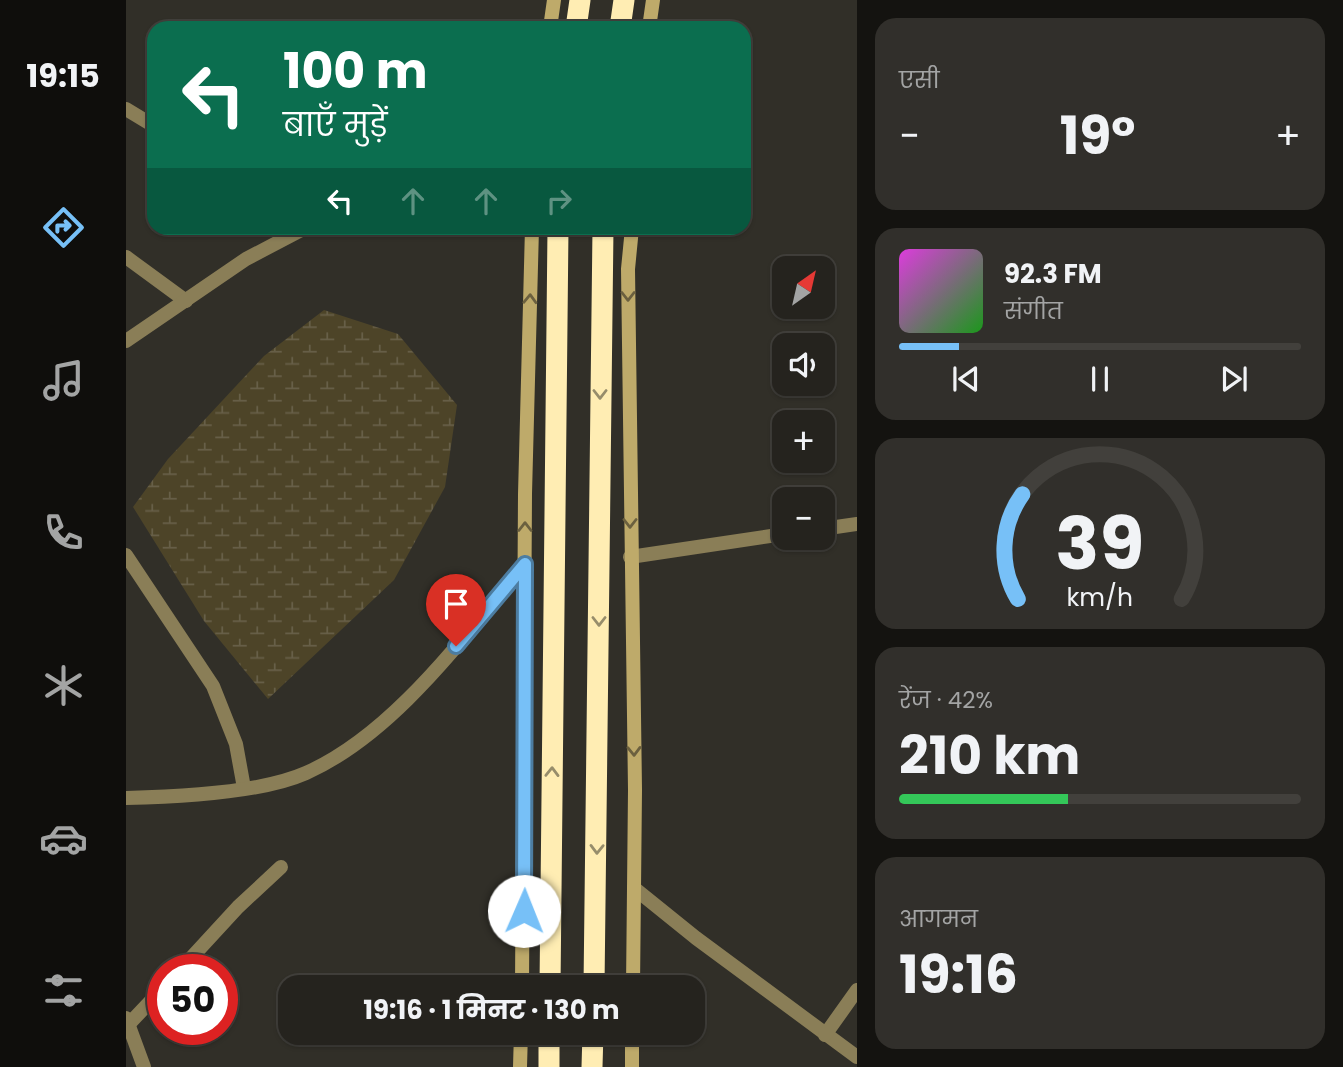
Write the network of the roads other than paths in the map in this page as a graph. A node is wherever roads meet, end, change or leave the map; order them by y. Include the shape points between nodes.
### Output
1 (554, 0) edge
2 (580, 0) edge
3 (624, 0) edge
4 (653, 0) edge
5 (551, 21) edge
6 (577, 21) edge
7 (621, 21) edge
8 (650, 21) edge
9 (126, 108) edge
10 (147, 122) edge
11 (282, 235) edge
12 (532, 235) edge
13 (558, 235) edge
14 (603, 235) edge
15 (631, 235) edge
16 (126, 257) edge
17 (186, 301) junction
18 (126, 341) edge
19 (856, 524) edge
20 (835, 526) edge
21 (772, 536) edge
22 (126, 555) edge
23 (630, 557) junction
24 (525, 564) junction
25 (244, 788) junction
26 (126, 798) edge
27 (281, 867) dead end
28 (634, 888) junction
29 (194, 954) edge
30 (522, 975) edge
31 (550, 975) edge
32 (594, 975) edge
33 (633, 975) edge
34 (856, 990) edge
35 (147, 1003) edge
36 (127, 1021) edge
37 (825, 1035) junction
38 (521, 1045) edge
39 (549, 1045) edge
40 (593, 1045) edge
41 (632, 1045) edge
42 (856, 1057) edge
43 (144, 1067) edge
44 (520, 1067) edge
45 (549, 1067) edge
46 (592, 1067) edge
47 (632, 1067) edge

1 - 5 main road
2 - 6 highway
3 - 7 highway
4 - 8 main road
9 - 10 street
11 - 17 street
24 -> 12 main road
31 -> 13 highway
14 -> 32 highway
15 -> 23 main road
16 - 17 street
17 - 18 street
19 - 20 street
21 - 23 street
22 - 25 street via 213,686 236,744
23 -> 28 main road
24 - 25 street via 438,666 382,723 340,756 304,774
24 - 30 main road
25 - 26 street
27 - 29 street
28 - 33 main road
28 - 37 street
34 - 37 street
35 - 36 street
36 - 43 street
37 - 42 street
38 - 44 main road
39 - 45 highway
40 - 46 highway
41 - 47 main road

